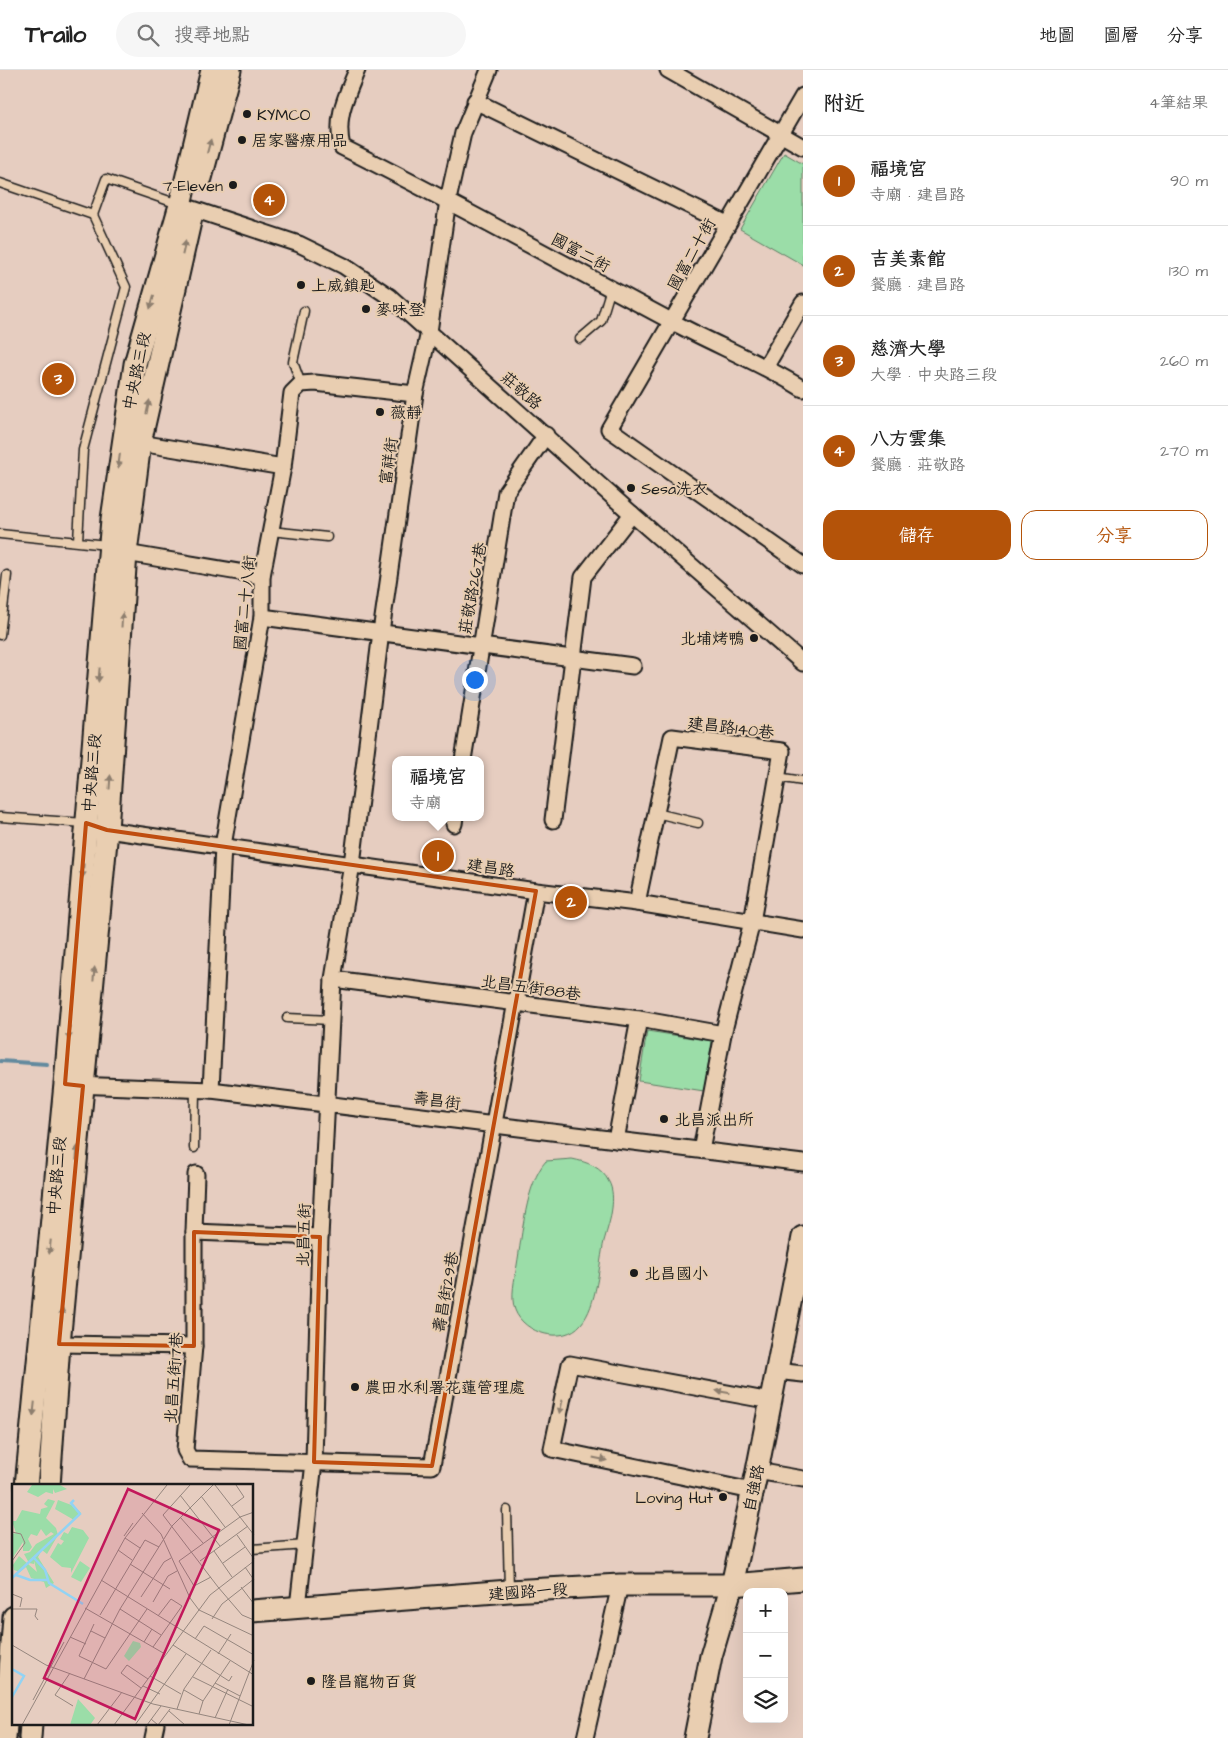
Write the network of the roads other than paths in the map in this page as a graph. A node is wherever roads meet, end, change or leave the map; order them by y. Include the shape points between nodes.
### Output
1 (212, 70) edge
2 (230, 70) edge
3 (356, 70) edge
4 (489, 70) edge
5 (668, 70) edge
6 (803, 96) edge
7 (475, 101) junction
8 (781, 133) junction
9 (803, 147) edge
10 (0, 182) edge
11 (448, 200) junction
12 (186, 207) junction
13 (93, 215) junction
14 (727, 224) junction
15 (611, 288) junction
16 (803, 303) edge
17 (304, 311) dead end
18 (673, 322) junction
19 (429, 332) junction
20 (580, 339) dead end
21 (766, 366) junction
22 (296, 389) junction
23 (803, 389) edge
24 (415, 394) junction
25 (546, 435) junction
26 (140, 443) junction
27 (283, 466) junction
28 (632, 514) junction
29 (271, 531) junction
30 (0, 534) edge
31 (327, 537) dead end
32 (78, 541) junction
33 (118, 550) junction
34 (803, 565) edge
35 (7, 574) dead end
36 (262, 576) junction
37 (262, 617) junction
38 (381, 632) junction
39 (0, 635) edge
40 (480, 647) junction
41 (572, 659) junction
42 (803, 663) edge
43 (633, 666) dead end
44 (464, 756) edge
45 (777, 777) junction
46 (803, 781) edge
47 (656, 813) junction
48 (0, 817) edge
49 (553, 820) dead end
50 (86, 823) junction
51 (698, 823) dead end
52 (107, 830) junction
53 (223, 846) junction
54 (352, 864) junction
55 (536, 891) junction
56 (637, 903) junction
57 (752, 922) junction
58 (803, 930) edge
59 (333, 979) junction
60 (516, 1002) junction
61 (288, 1018) dead end
62 (639, 1019) junction
63 (331, 1020) junction
64 (723, 1034) junction
65 (74, 1085) junction
66 (195, 1090) junction
67 (211, 1090) junction
68 (326, 1105) junction
69 (493, 1125) junction
70 (616, 1140) junction
71 (194, 1148) dead end
72 (701, 1150) junction
73 (803, 1163) edge
74 (196, 1174) dead end
75 (194, 1232) junction
76 (803, 1237) edge
77 (320, 1238) junction
78 (59, 1344) junction
79 (194, 1346) junction
80 (776, 1371) junction
81 (803, 1374) edge
82 (771, 1401) junction
83 (314, 1462) junction
84 (803, 1478) edge
85 (754, 1481) junction
86 (26, 1484) edge
87 (49, 1484) edge
88 (507, 1510) dead end
89 (306, 1544) junction
90 (254, 1549) edge
91 (803, 1579) edge
92 (620, 1585) junction
93 (732, 1585) junction
94 (509, 1591) junction
95 (298, 1607) junction
96 (254, 1611) edge
97 (10, 1627) edge
98 (5, 1738) edge
99 (585, 1738) edge
100 (695, 1738) edge

1 - 12 street, 中央路三段
12 -> 2 street, 中央路三段
3 - 11 street, 國富二街 via 341,111 338,131 342,147
4 - 7 street, 富祥街
5 - 8 street
6 - 8 street, 國富二十街
7 - 11 street, 富祥街 via 463,133
7 - 14 street
8 - 9 street
8 - 14 street, 國富二十街
10 - 13 lane
11 - 15 street, 國富二街
11 - 19 street, 富祥街
12 - 13 lane via 106,179
12 - 19 street, 莊敬路 via 299,244 344,266 390,297
26 -> 12 street, 中央路三段
12 -> 33 street, 中央路三段 via 135,364 122,442
13 - 32 lane via 126,287 83,450
14 - 18 street, 國富二十街
15 - 18 street, 國富二街
15 - 20 lane via 601,321
16 - 21 street
17 - 22 lane via 293,362
18 - 21 street, 國富二街
18 - 34 street, 國富二十街 via 609,429
19 - 24 street, 富祥街
19 - 25 street, 莊敬路
21 - 23 street, 國富二街
22 - 24 street via 315,383
22 - 27 street, 國富二十八街
24 - 38 street, 富祥街
25 - 28 street, 莊敬路
25 - 40 street, 莊敬路267巷 via 506,492
26 - 27 street
26 - 33 street, 中央路三段
27 - 29 street, 國富二十八街
28 - 41 street via 582,577
28 - 42 street, 莊敬路
29 - 31 lane
29 - 36 street, 國富二十八街
30 - 32 lane
32 - 33 lane
33 - 36 street
33 -> 50 street, 中央路三段
52 -> 33 street, 中央路三段
35 - 39 lane
36 - 37 street, 國富二十八街
37 - 38 street
37 - 53 street, 國富二十八街
38 - 40 street
38 - 54 street, 富祥街
40 - 41 street
40 - 44 street, 莊敬路267巷
41 - 43 street
41 - 49 street
45 - 46 lane
45 - 47 street, 建昌路140巷 via 782,751 672,737
45 - 57 street, 建昌路140巷
47 - 51 lane
47 - 56 street, 建昌路140巷
48 - 50 lane
50 - 52 street, 建昌路
50 -> 65 street, 中央路三段
52 - 53 street, 建昌路
65 -> 52 street, 中央路三段
53 - 54 street, 建昌路
53 - 67 street, 國富二十八街
54 - 55 street, 建昌路
54 - 59 street, 北昌五街
55 - 56 street, 建昌路
55 - 60 street, 壽昌街29巷
56 - 57 street, 建昌路
57 - 58 street, 建昌路
57 - 64 street, 建昌路140巷
59 - 60 street, 北昌五街88巷
59 - 63 street, 北昌五街
60 - 62 street, 北昌五街88巷
60 - 69 street, 壽昌街29巷
61 - 63 lane
62 - 64 street, 北昌五街88巷
62 - 70 street
63 - 68 street, 北昌五街
64 - 72 street, 建昌路140巷
65 - 66 street, 壽昌街
78 -> 65 street, 中央路三段
65 -> 86 street, 中央路三段
66 - 67 street, 壽昌街
66 - 71 lane
67 - 68 street, 壽昌街
68 - 69 street, 壽昌街
68 - 77 street, 北昌五街
69 - 70 street, 壽昌街
69 - 83 street, 壽昌街29巷 via 432,1466
70 - 72 street, 壽昌街
72 - 73 street, 壽昌街
74 - 75 street, 北昌五街17巷
75 - 77 street
75 - 79 street, 北昌五街17巷
76 - 80 street, 自強路
77 - 83 street, 北昌五街
78 - 79 street
78 - 87 street, 中央路三段
79 - 83 street, 北昌五街17巷 via 185,1450 190,1459
80 - 81 street
80 - 82 street, 自強路
82 - 85 street, 自強路
82 -> 85 street via 570,1364 552,1449
83 - 89 street, 北昌五街
84 - 85 street
85 - 93 street, 自強路
88 - 94 lane
89 - 90 lane
89 - 95 street, 北昌五街
91 - 93 street, 建國路一段
92 - 93 street, 建國路一段
92 - 94 street, 建國路一段
92 - 99 street
93 - 100 street, 自強路 via 711,1656
94 - 95 street, 建國路一段
95 - 96 street, 建國路一段
97 - 98 street

